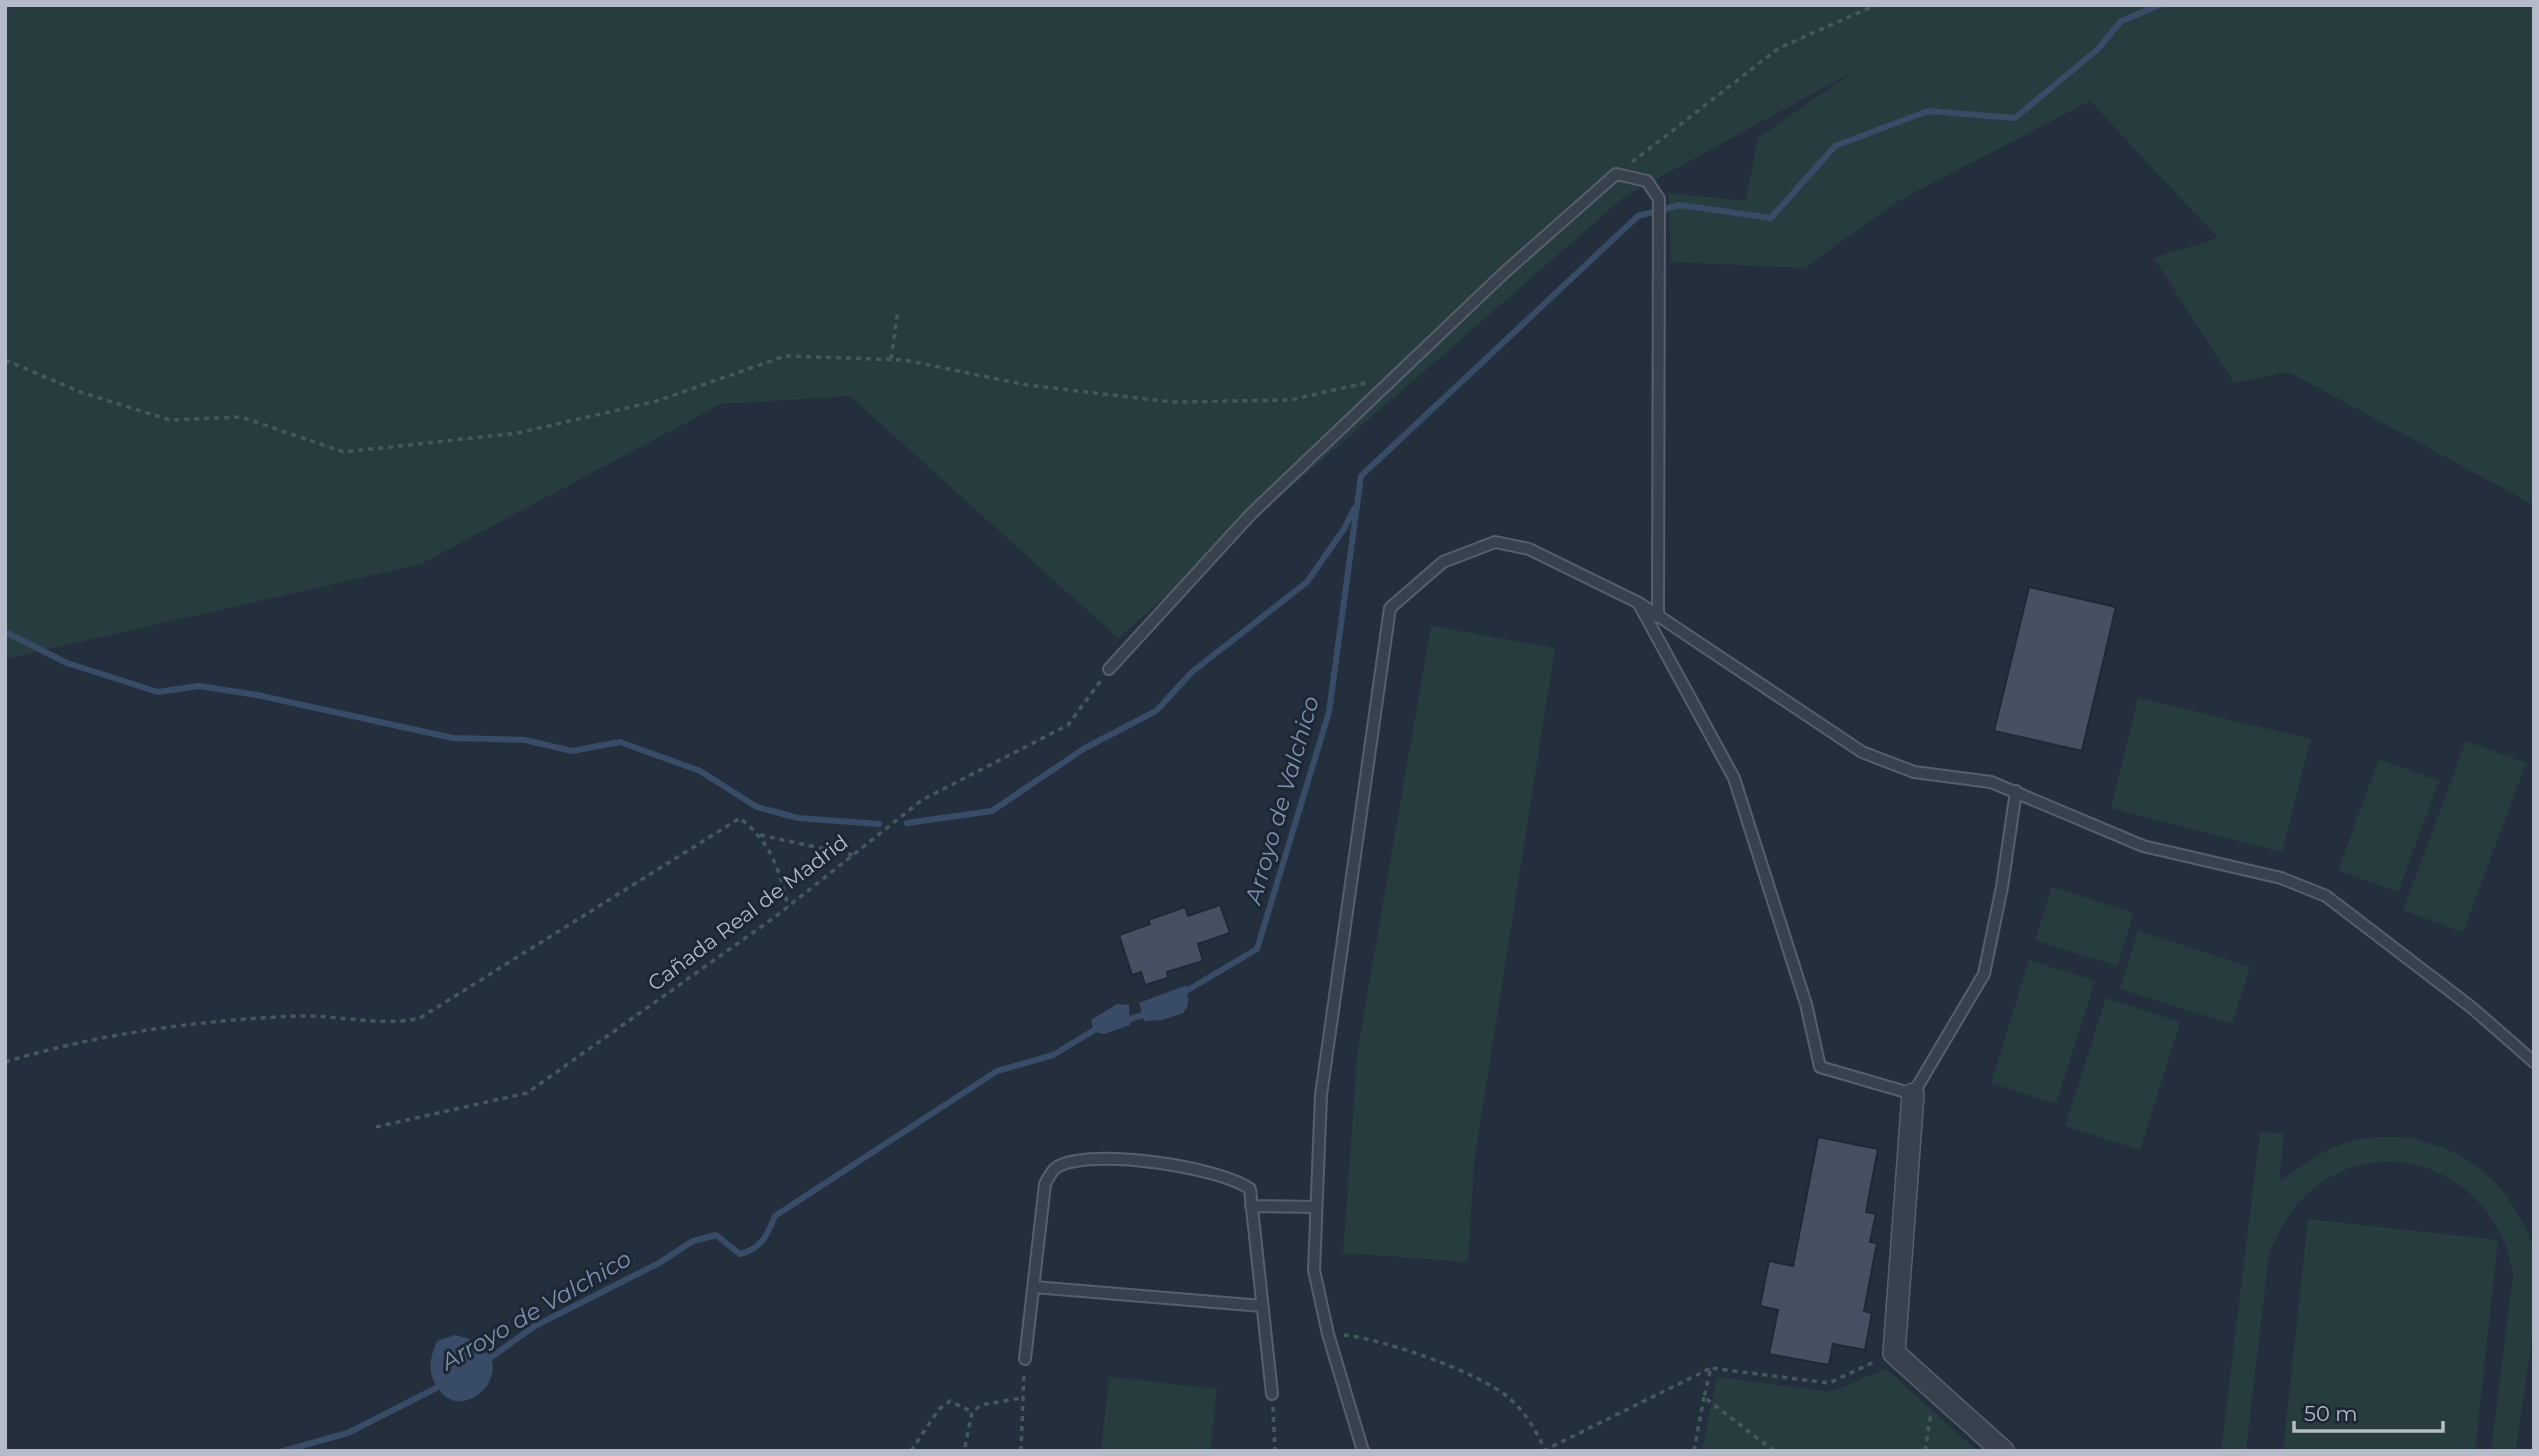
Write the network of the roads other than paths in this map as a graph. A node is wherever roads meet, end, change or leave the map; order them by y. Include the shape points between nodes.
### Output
1 (1639, 603) junction
2 (1658, 617) junction
3 (1109, 669) road end
4 (2016, 791) junction
5 (2534, 1062) edge
6 (1913, 1094) junction
7 (1251, 1206) junction
8 (1316, 1207) junction
9 (1034, 1286) junction
10 (1262, 1306) junction
11 (1025, 1359) road end
12 (1272, 1394) road end
13 (1363, 1451) edge
14 (2003, 1451) edge

1 - 2 lane
1 - 6 lane via 1734,778 1806,1004 1819,1067
1 - 8 lane via 1529,549 1495,542 1443,562 1390,608 1321,1095
2 - 3 lane via 1659,199 1647,181 1616,174 1251,514
2 - 4 lane via 1862,752 1914,772 1991,782
4 - 5 lane via 2143,846 2281,878 2326,896 2471,1007
4 - 6 lane via 1984,974
6 - 14 street via 1894,1353
7 - 8 lane
7 - 9 lane via 1250,1189 1217,1173 1159,1163 1072,1161 1055,1168 1045,1184
7 - 10 lane
8 - 13 lane via 1314,1270
9 - 10 lane
9 - 11 lane
10 - 12 lane

